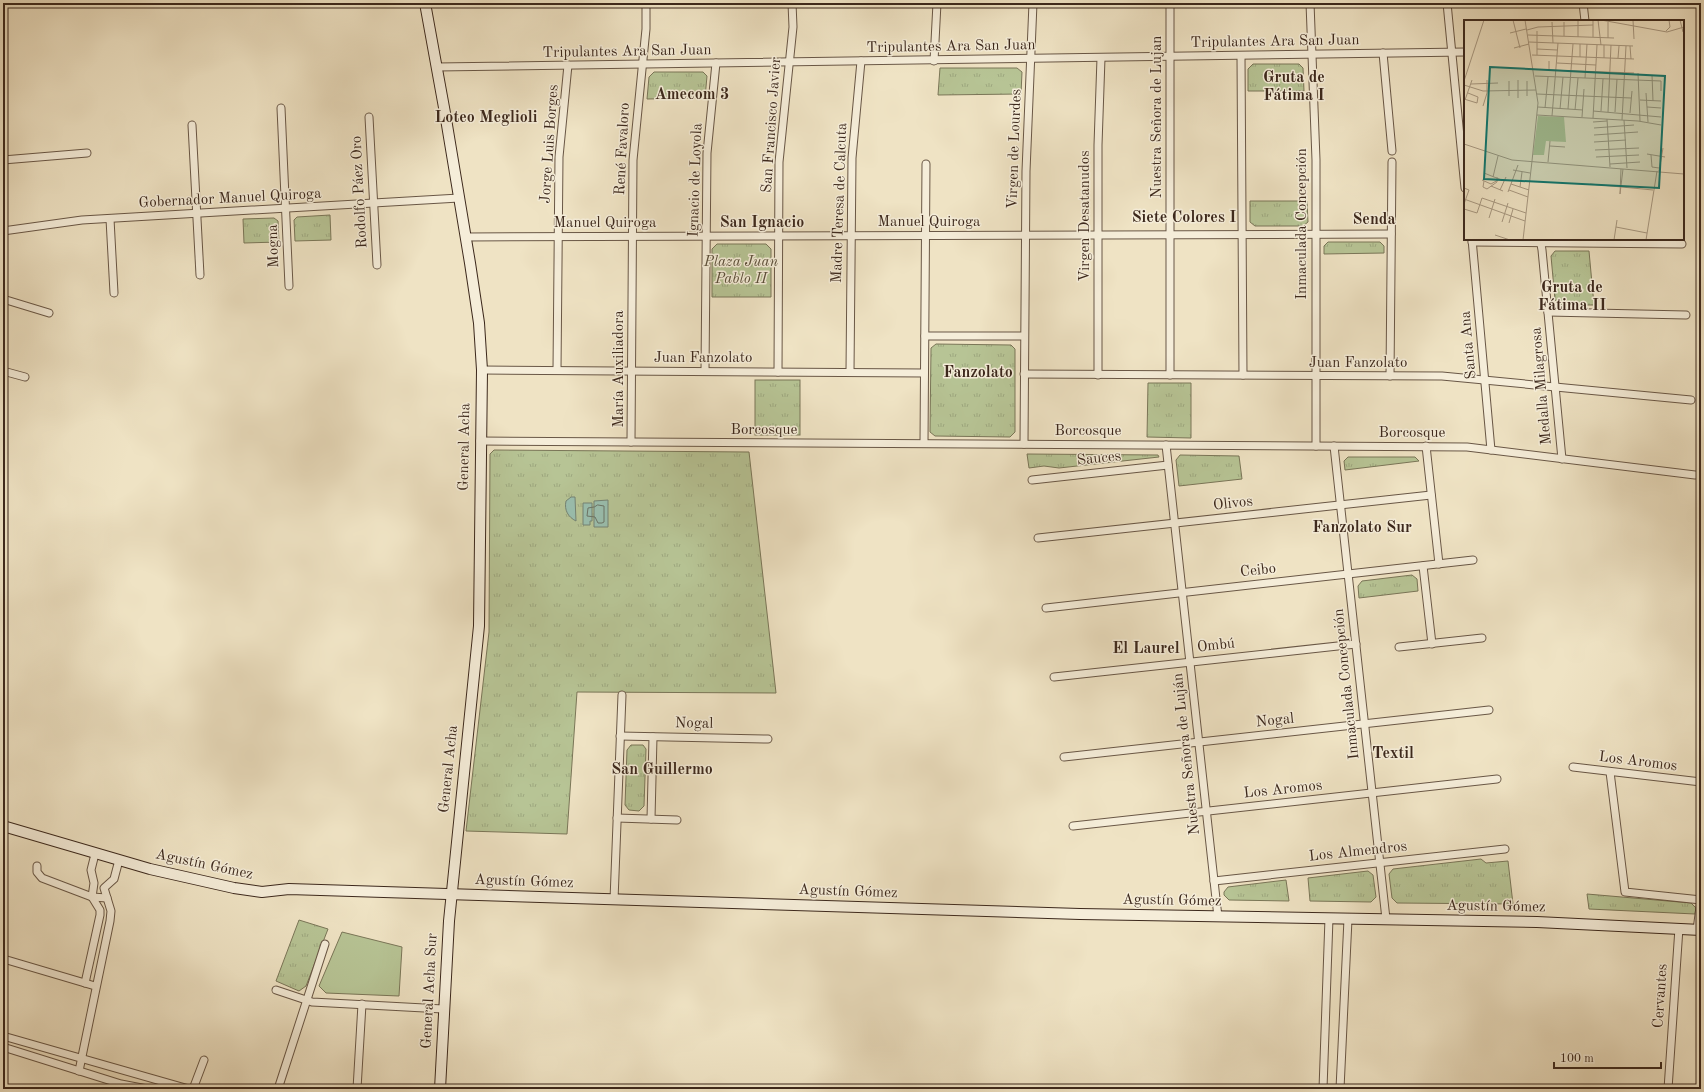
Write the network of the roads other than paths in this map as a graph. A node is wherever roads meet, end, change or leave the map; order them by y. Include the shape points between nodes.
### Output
1 (425, 3) edge
2 (646, 3) edge
3 (792, 3) edge
4 (937, 3) edge
5 (1033, 3) edge
6 (1170, 3) edge
7 (1310, 3) edge
8 (1447, 3) edge
9 (1583, 3) edge
10 (1585, 20) edge
11 (1451, 52) junction
12 (1464, 52) edge
13 (1383, 53) junction
14 (1312, 54) junction
15 (1241, 56) junction
16 (1170, 57) junction
17 (1101, 58) junction
18 (1031, 59) junction
19 (934, 60) junction
20 (862, 61) junction
21 (789, 62) junction
22 (716, 63) junction
23 (642, 64) junction
24 (568, 65) junction
25 (437, 67) junction
26 (281, 108) dead end
27 (370, 117) dead end
28 (192, 125) dead end
29 (1392, 151) dead end
30 (87, 153) dead end
31 (3, 160) edge
32 (1392, 162) dead end
33 (926, 164) dead end
34 (1464, 178) edge
35 (459, 198) junction
36 (374, 204) junction
37 (285, 209) junction
38 (197, 214) junction
39 (110, 219) junction
40 (3, 231) edge
41 (1242, 234) junction
42 (1316, 234) junction
43 (1391, 234) junction
44 (925, 235) junction
45 (1025, 235) junction
46 (1098, 235) junction
47 (1170, 235) junction
48 (558, 236) junction
49 (633, 236) junction
50 (706, 236) junction
51 (779, 236) junction
52 (851, 236) junction
53 (466, 237) junction
54 (1472, 240) edge
55 (1540, 241) edge
56 (1607, 241) edge
57 (1682, 244) dead end
58 (376, 265) dead end
59 (200, 275) dead end
60 (288, 286) dead end
61 (114, 293) dead end
62 (632, 297) joint
63 (3, 299) edge
64 (1548, 312) junction
65 (49, 313) dead end
66 (1686, 315) dead end
67 (925, 336) junction
68 (1024, 336) junction
69 (482, 370) junction
70 (557, 370) junction
71 (3, 371) edge
72 (632, 371) junction
73 (705, 372) junction
74 (778, 372) junction
75 (850, 372) junction
76 (924, 373) junction
77 (1024, 374) junction
78 (1098, 374) junction
79 (1170, 375) junction
80 (1243, 375) junction
81 (1316, 376) junction
82 (1390, 376) junction
83 (25, 377) dead end
84 (1485, 380) junction
85 (1556, 387) junction
86 (1691, 400) dead end
87 (480, 441) junction
88 (631, 442) junction
89 (924, 444) junction
90 (1024, 444) junction
91 (1166, 445) junction
92 (1316, 446) junction
93 (1334, 446) junction
94 (1426, 446) junction
95 (1491, 450) junction
96 (1562, 459) junction
97 (1168, 465) junction
98 (1695, 475) dead end
99 (1032, 480) dead end
100 (1431, 495) junction
101 (1340, 505) junction
102 (1174, 523) junction
103 (1038, 538) dead end
104 (1473, 560) dead end
105 (1439, 564) junction
106 (1423, 566) junction
107 (1348, 574) junction
108 (1182, 593) junction
109 (1046, 608) dead end
110 (1482, 638) dead end
111 (1356, 644) junction
112 (1432, 644) junction
113 (1399, 647) dead end
114 (1190, 662) junction
115 (1054, 677) dead end
116 (622, 695) dead end
117 (1489, 710) dead end
118 (1365, 724) junction
119 (620, 736) junction
120 (653, 737) junction
121 (768, 739) dead end
122 (1199, 742) junction
123 (1064, 757) dead end
124 (1573, 767) dead end
125 (1610, 772) junction
126 (1497, 780) dead end
127 (1701, 782) edge
128 (1372, 793) junction
129 (1206, 812) junction
130 (617, 818) junction
131 (651, 819) junction
132 (677, 820) dead end
133 (3, 826) edge
134 (1073, 826) dead end
135 (1505, 849) dead end
136 (95, 854) junction
137 (118, 860) junction
138 (1380, 862) junction
139 (37, 866) dead end
140 (1214, 880) junction
141 (452, 895) junction
142 (92, 896) junction
143 (107, 898) junction
144 (1701, 899) edge
145 (614, 900) junction
146 (1218, 917) junction
147 (1329, 918) junction
148 (1348, 919) junction
149 (1386, 919) junction
150 (1679, 928) junction
151 (1699, 930) edge
152 (325, 944) dead end
153 (7, 960) dead end
154 (85, 983) junction
155 (95, 986) junction
156 (276, 990) dead end
157 (306, 1000) junction
158 (362, 1004) junction
159 (443, 1009) junction
160 (3, 1036) edge
161 (3, 1047) edge
162 (81, 1058) junction
163 (204, 1060) dead end
164 (79, 1071) junction
165 (126, 1071) junction
166 (122, 1086) edge
167 (142, 1088) edge
168 (189, 1089) edge
169 (193, 1089) edge
170 (278, 1089) edge
171 (357, 1089) edge
172 (440, 1089) edge
173 (1322, 1089) edge
174 (1340, 1089) edge
175 (1668, 1089) edge

1 - 25 main road, General Acha
2 - 23 street, René Favaloro
3 - 21 street, San Francisco Javier via 793,27
4 - 19 street
5 - 18 street, Virgen de Lourdes
6 - 16 street, Nuestra Señora de Lujan
7 - 14 street, Inmaculada Concepción
8 - 11 street
9 - 10 street
11 - 12 street, Tripulantes Ara San Juan
11 - 13 street, Tripulantes Ara San Juan
11 - 34 street
13 - 14 street, Tripulantes Ara San Juan
13 - 29 street
14 - 15 street, Tripulantes Ara San Juan
14 - 42 street, Inmaculada Concepción
15 - 16 street, Tripulantes Ara San Juan
15 - 41 street
16 - 17 street, Tripulantes Ara San Juan
16 - 47 street, Nuestra Señora de Lujan
17 - 18 street, Tripulantes Ara San Juan
17 - 46 street, Virgen Desatanudos
18 - 19 street, Tripulantes Ara San Juan
18 - 45 street, Virgen de Lourdes
19 - 20 street, Tripulantes Ara San Juan
20 - 21 street, Tripulantes Ara San Juan
20 - 52 street, Madre Teresa de Calcuta via 852,158
21 - 22 street, Tripulantes Ara San Juan
21 - 51 street, San Francisco Javier via 779,162
22 - 23 street, Tripulantes Ara San Juan
22 - 50 street, Ignacio de Loyola via 707,153
23 - 24 street, Tripulantes Ara San Juan
23 - 49 street, René Favaloro via 633,160
24 - 25 street, Tripulantes Ara San Juan
24 - 48 street, Jorge Luis Borges via 559,157
25 - 35 main road, General Acha
26 - 37 street, Mogna
27 - 36 street, Rodolfo Páez Oro
28 - 38 street
30 - 31 street
32 - 43 street
33 - 44 street
35 - 36 street, Gobernador Manuel Quiroga
35 - 53 main road, General Acha
36 - 37 street, Gobernador Manuel Quiroga
36 - 58 street, Rodolfo Páez Oro
37 - 38 street, Gobernador Manuel Quiroga
37 - 60 street, Mogna
38 - 39 street, Gobernador Manuel Quiroga
38 - 59 street
39 - 40 street, Gobernador Manuel Quiroga via 82,220
39 - 61 street
41 - 42 street, Manuel Quiroga
41 - 47 street, Manuel Quiroga
41 - 80 street
42 - 43 street, Manuel Quiroga
42 - 81 street, Inmaculada Concepción
43 - 82 street
44 - 45 street, Manuel Quiroga
44 - 52 street, Manuel Quiroga
44 - 67 street
45 - 46 street, Manuel Quiroga
45 - 68 street, Virgen de Lourdes
46 - 47 street, Manuel Quiroga
46 - 78 street, Virgen Desatanudos
47 - 79 street, Nuestra Señora de Lujan
48 - 49 street, Manuel Quiroga
48 - 53 street, Manuel Quiroga
48 - 70 street, Jorge Luis Borges
49 - 50 street, Manuel Quiroga
49 - 62 street, René Favaloro
50 - 51 street, Manuel Quiroga
50 - 73 street, Ignacio de Loyola
51 - 52 street, Manuel Quiroga
51 - 74 street, San Francisco Javier
52 - 75 street, Madre Teresa de Calcuta
53 - 69 main road, General Acha via 479,322
54 - 55 street
54 - 84 street, Santa Ana
55 - 56 street
55 - 64 street, Medalla Milagrosa
56 - 57 street
62 - 72 street, María Auxiliadora
63 - 65 street
64 - 66 street
64 - 85 street, Medalla Milagrosa
67 - 68 street
67 - 76 street
68 - 77 street, Virgen de Lourdes
69 - 70 street, Juan Fanzolato
69 - 87 main road, General Acha
70 - 72 street, Juan Fanzolato
71 - 83 street
72 - 73 street, Juan Fanzolato
72 - 88 street, María Auxiliadora
73 - 74 street, Juan Fanzolato
74 - 75 street, Juan Fanzolato
75 - 76 street, Juan Fanzolato
76 - 89 street
77 - 78 street, Juan Fanzolato
77 - 90 street, Virgen de Lourdes
78 - 79 street, Juan Fanzolato
79 - 80 street, Juan Fanzolato
80 - 81 street, Juan Fanzolato
81 - 82 street, Juan Fanzolato
81 - 92 street, Inmaculada Concepción
82 - 84 street, Juan Fanzolato via 1442,376
84 - 85 street, Juan Fanzolato
84 - 95 street, Santa Ana
85 - 86 street, Juan Fanzolato
85 - 96 street, Medalla Milagrosa
87 - 88 street, Borcosque
87 - 141 main road, General Acha via 479,626
88 - 89 street, Borcosque
89 - 90 street, Borcosque
90 - 91 street, Borcosque
91 - 92 street, Borcosque
91 - 97 street, Nuestra Señora de Luján
92 - 93 street, Borcosque
93 - 94 street, Borcosque
93 - 101 street, Inmaculada Concepción
94 - 95 street, Borcosque
94 - 100 street
95 - 96 street, Borcosque
96 - 98 street, Borcosque
97 - 99 street, Sauces
97 - 102 street, Nuestra Señora de Luján
100 - 101 street, Olivos
100 - 105 street
101 - 102 street, Olivos
101 - 107 street, Inmaculada Concepción
102 - 103 street, Olivos
102 - 108 street, Nuestra Señora de Luján
104 - 105 street, Ceibo
105 - 106 street, Ceibo
106 - 107 street, Ceibo
106 - 112 street
107 - 108 street, Ceibo
107 - 111 street, Inmaculada Concepción
108 - 109 street, Ceibo
108 - 114 street, Nuestra Señora de Luján
110 - 112 street
111 - 114 street, Ombú
111 - 118 street, Inmaculada Concepción
112 - 113 street
114 - 115 street, Ombú
114 - 122 street, Nuestra Señora de Luján
116 - 119 street
117 - 118 street, Nogal
118 - 122 street, Nogal
118 - 128 street, Inmaculada Concepción
119 - 120 street, Nogal
119 - 130 street
120 - 121 street, Nogal
120 - 131 street
122 - 123 street, Nogal
122 - 129 street, Nuestra Señora de Luján
124 - 125 street, Los Aromos
125 - 127 street, Los Aromos
125 - 144 street via 1625,892
126 - 128 street, Los Aromos
128 - 129 street, Los Aromos
128 - 138 street, Inmaculada Concepción
129 - 134 street, Los Aromos
129 - 140 street, Nuestra Señora de Luján
130 - 131 street
130 - 145 street
131 - 132 street
133 - 136 main road, Agustín Gómez
135 - 138 street, Los Almendros
136 - 137 main road, Agustín Gómez
136 - 142 street
137 - 141 main road, Agustín Gómez via 262,892 289,888
137 - 143 street via 114,879 104,888
138 - 140 street, Los Almendros
138 - 149 street, Inmaculada Concepción
139 - 142 street via 37,872 42,878
140 - 146 street, Nuestra Señora de Luján
141 - 145 main road, Agustín Gómez
141 - 159 main road, General Acha Sur
142 - 143 street
142 - 154 street via 100,915
143 - 155 street via 111,910 110,921
144 - 151 street
145 - 146 main road, Agustín Gómez
146 - 147 main road, Agustín Gómez
147 - 148 main road, Agustín Gómez
147 - 173 street
148 - 149 main road, Agustín Gómez
148 - 174 street
149 - 150 main road, Agustín Gómez
150 - 151 main road, Agustín Gómez
150 - 175 street, Cervantes
152 - 157 street
153 - 154 street
154 - 155 street
155 - 162 street
156 - 157 street
157 - 158 street
157 - 170 street
158 - 159 street
158 - 171 street
159 - 172 main road, General Acha Sur
160 - 162 street
161 - 164 street
162 - 164 street
162 - 165 street
163 - 169 street
164 - 166 street
165 - 166 street
165 - 168 street
166 - 167 street

